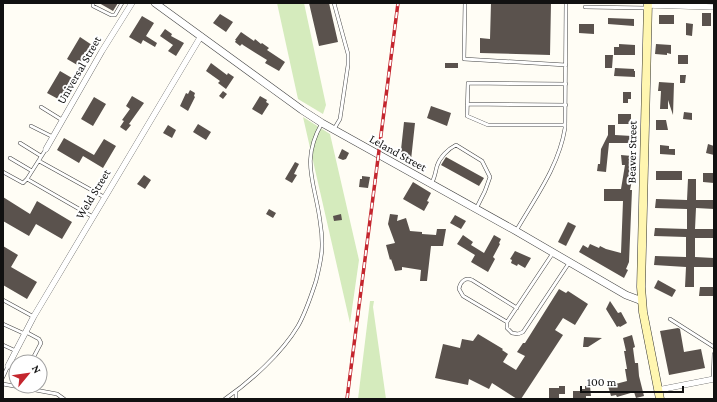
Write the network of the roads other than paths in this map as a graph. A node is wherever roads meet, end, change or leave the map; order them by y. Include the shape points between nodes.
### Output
1 (93, 3) edge
2 (122, 3) edge
3 (132, 3) edge
4 (155, 3) edge
5 (334, 3) edge
6 (465, 3) edge
7 (566, 3) edge
8 (647, 5) edge
9 (585, 7) dead end
10 (714, 7) edge
11 (201, 36) junction
12 (566, 65) junction
13 (566, 84) junction
14 (467, 104) junction
15 (566, 105) junction
16 (41, 107) dead end
17 (62, 120) junction
18 (322, 122) junction
19 (565, 125) junction
20 (31, 126) dead end
21 (334, 130) junction
22 (53, 137) junction
23 (20, 144) dead end
24 (46, 149) joint
25 (41, 156) junction
26 (10, 158) dead end
27 (39, 161) junction
28 (32, 171) junction
29 (3, 172) edge
30 (27, 180) junction
31 (431, 184) junction
32 (104, 197) junction
33 (476, 209) junction
34 (93, 217) junction
35 (516, 231) junction
36 (553, 253) junction
37 (569, 262) junction
38 (3, 300) edge
39 (642, 301) junction
40 (517, 308) junction
41 (34, 317) junction
42 (670, 319) dead end
43 (507, 322) junction
44 (3, 324) edge
45 (25, 333) junction
46 (3, 345) edge
47 (714, 347) edge
48 (16, 351) junction
49 (15, 354) edge
50 (35, 354) edge
51 (714, 354) edge
52 (713, 379) edge
53 (3, 384) edge
54 (658, 390) junction
55 (236, 391) junction
56 (64, 399) edge
57 (225, 399) edge
58 (236, 399) edge
59 (660, 399) edge

1 - 2 lane via 93,6 112,16
3 - 17 street, Universal Street
4 - 11 street, Leland Street
5 - 21 lane via 348,54 340,119
6 - 12 lane via 464,59
7 - 12 lane
8 - 9 lane
8 - 10 street
8 - 39 main road, Beaver Street
11 - 18 street, Leland Street
11 - 32 street, Weld Street
12 - 13 lane
13 - 14 lane via 468,83
13 - 15 lane
14 - 15 lane
14 - 19 lane via 467,116 488,125
15 - 19 lane
16 - 17 lane
17 - 22 street, Universal Street
18 - 21 street, Leland Street
18 - 55 lane via 312,145 310,161 323,245 321,263 310,302 298,327 284,345 258,373
19 - 35 lane via 563,141 555,162
20 - 22 lane
21 - 31 street, Leland Street
22 - 24 street, Universal Street
23 - 25 lane
24 - 25 lane
25 - 27 lane
26 - 28 lane
27 - 28 lane
27 - 32 lane
28 - 30 lane
29 - 30 lane via 23,182
30 - 34 lane
31 - 33 street, Leland Street
31 - 33 lane via 435,178 437,165 449,148 456,145 482,161 490,177
32 - 34 street, Weld Street
33 - 35 street, Leland Street
34 - 41 street, Weld Street
35 - 36 street, Leland Street
36 - 37 street, Leland Street
36 - 40 lane
37 - 39 street, Leland Street via 626,295
37 - 43 lane via 523,332 512,333
38 - 41 lane
39 - 54 main road, Beaver Street
40 - 43 lane
40 - 43 lane via 468,278 460,284 459,289 463,296
41 - 45 street, Weld Street
42 - 47 lane
44 - 45 lane
45 - 48 street, Weld Street
45 - 50 lane via 39,339 40,343
46 - 48 lane
48 - 49 street, Weld Street
51 - 52 lane
52 - 54 street
53 - 56 lane via 57,394
54 - 59 main road, Beaver Street
55 - 57 lane
55 - 58 lane

